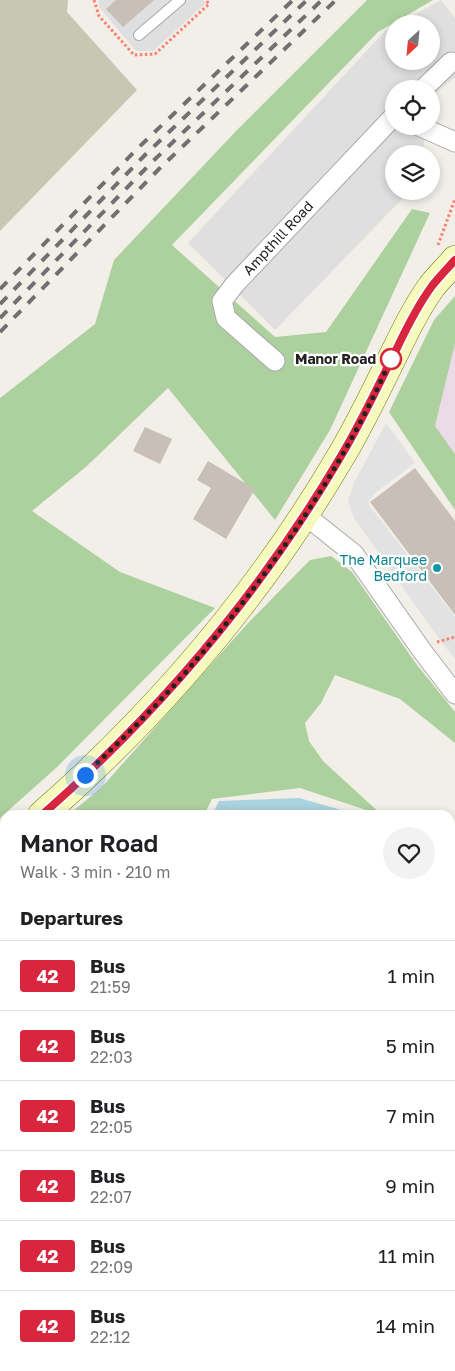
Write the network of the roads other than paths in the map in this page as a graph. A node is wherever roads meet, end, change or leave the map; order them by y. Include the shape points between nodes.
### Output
1 (180, 0) edge
2 (140, 35) dead end
3 (451, 62) dead end
4 (432, 80) edge
5 (385, 126) edge
6 (439, 135) edge
7 (454, 142) edge
8 (455, 260) edge
9 (275, 361) dead end
10 (305, 515) junction
11 (455, 694) edge
12 (47, 810) edge

1 - 2 lane
3 - 4 street
5 - 9 street, Ampthill Road via 222,301 226,318
6 - 7 street
8 - 10 main road via 413,315 342,455
10 - 11 street via 354,554
10 - 12 main road via 242,603 191,666 131,730

